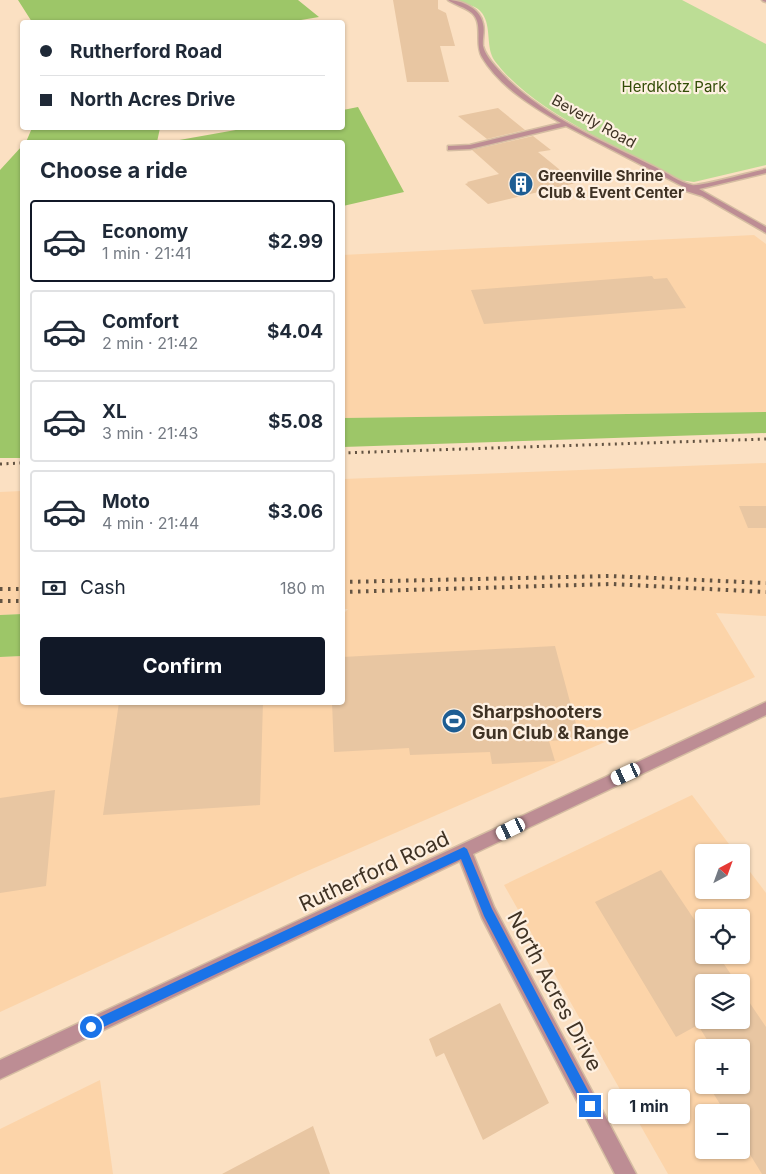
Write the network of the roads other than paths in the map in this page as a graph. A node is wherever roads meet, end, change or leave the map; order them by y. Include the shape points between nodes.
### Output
1 (451, 0) edge
2 (567, 124) junction
3 (451, 148) dead end
4 (766, 171) edge
5 (689, 189) junction
6 (766, 231) edge
7 (766, 708) edge
8 (464, 852) junction
9 (0, 1070) edge
10 (626, 1174) edge

1 - 2 street, Beverly Road via 478,15 482,28 480,46 499,73 520,93
2 - 3 street via 470,147
2 - 5 street, Beverly Road
4 - 5 street
5 - 6 street, Beverly Road
7 - 8 street, Rutherford Road
8 - 9 street, Rutherford Road
8 - 10 street, North Acres Drive via 488,912

